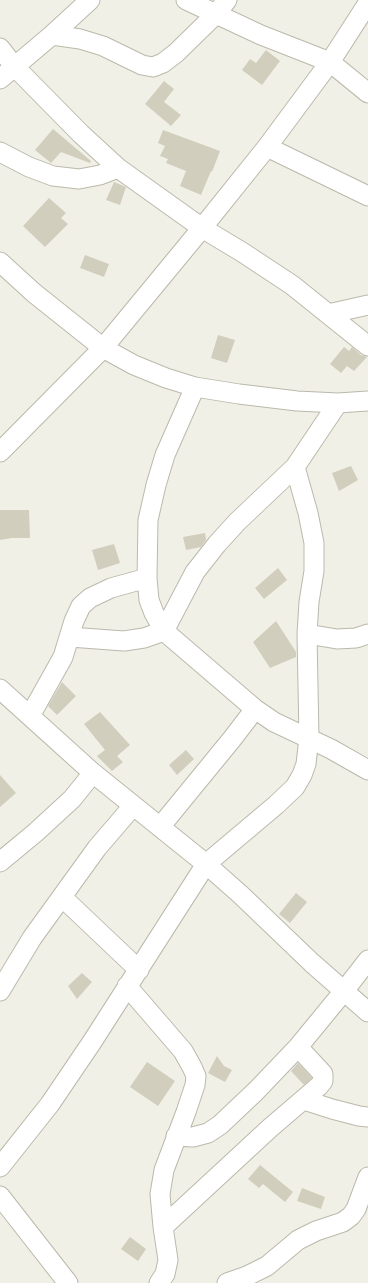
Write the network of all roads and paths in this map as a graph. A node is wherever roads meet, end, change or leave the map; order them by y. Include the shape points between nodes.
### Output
1 (90, 0) edge
2 (186, 0) edge
3 (368, 3) edge
4 (222, 7) edge
5 (52, 35) junction
6 (0, 48) edge
7 (330, 62) junction
8 (14, 66) junction
9 (0, 79) edge
10 (368, 93) edge
11 (267, 147) junction
12 (0, 152) edge
13 (118, 168) junction
14 (368, 196) edge
15 (202, 228) junction
16 (0, 262) edge
17 (368, 305) edge
18 (328, 314) junction
19 (368, 346) edge
20 (103, 348) junction
21 (195, 387) junction
22 (338, 403) junction
23 (366, 405) edge
24 (0, 452) edge
25 (295, 467) junction
26 (147, 578) junction
27 (164, 630) junction
28 (307, 634) junction
29 (368, 634) edge
30 (70, 637) junction
31 (0, 689) edge
32 (40, 698) junction
33 (14, 701) junction
34 (255, 709) junction
35 (30, 716) junction
36 (309, 738) junction
37 (367, 767) edge
38 (93, 773) junction
39 (133, 806) junction
40 (160, 827) junction
41 (0, 862) edge
42 (206, 864) junction
43 (62, 897) junction
44 (368, 960) edge
45 (139, 970) junction
46 (127, 986) junction
47 (0, 991) edge
48 (344, 991) junction
49 (368, 1012) edge
50 (298, 1047) junction
51 (304, 1100) junction
52 (368, 1117) edge
53 (176, 1136) junction
54 (0, 1167) edge
55 (368, 1177) edge
56 (0, 1196) edge
57 (362, 1214) edge
58 (162, 1227) junction
59 (68, 1283) edge
60 (159, 1283) edge
61 (227, 1283) edge

1 - 5 street
2 - 4 street
3 - 7 street
4 - 5 street via 176,52 163,63 153,67 142,65 103,46
4 - 7 street via 261,35
5 - 8 street
6 - 8 street
7 - 10 street
7 - 11 street
8 - 9 street
8 - 13 street
11 - 14 street
11 - 15 street
12 - 13 street via 53,176 79,179
13 - 15 street
15 - 18 street via 292,285
15 - 20 street
16 - 20 street via 34,293
17 - 18 street
18 - 19 street
20 - 21 street via 134,365
20 - 24 street
21 - 22 street via 297,401
21 - 26 street via 165,455 156,485 148,520
22 - 23 street
22 - 25 street
25 - 27 street via 217,544 195,572
25 - 28 street via 314,543 314,571
26 - 27 street via 149,600
26 - 30 street via 111,588 90,598 81,606
27 - 30 street via 144,638 124,641
27 - 34 street
28 - 29 street via 337,639 356,638
28 - 36 street
30 - 32 street via 63,657
31 - 33 street
32 - 33 street
32 - 35 street
33 - 35 street
34 - 36 street via 274,722
34 - 40 street
35 - 38 street
36 - 37 street
36 - 42 street via 306,764 295,787
38 - 39 street
38 - 41 street via 72,799
39 - 40 street
39 - 43 street
40 - 42 street
42 - 45 street
42 - 48 street
43 - 45 street
43 - 47 street via 32,938
44 - 48 street
45 - 46 street
46 - 53 street via 182,1051 196,1076
46 - 54 street via 50,1104
48 - 49 street
48 - 50 street
50 - 51 street via 323,1074 323,1081
50 - 53 street via 256,1092 220,1125 208,1133 193,1137
51 - 52 street via 345,1113
51 - 58 street
53 - 58 street via 164,1170 160,1194
55 - 57 street
56 - 59 street
57 - 61 street via 351,1216 343,1222 298,1240 267,1266
58 - 60 street via 168,1260 165,1274

